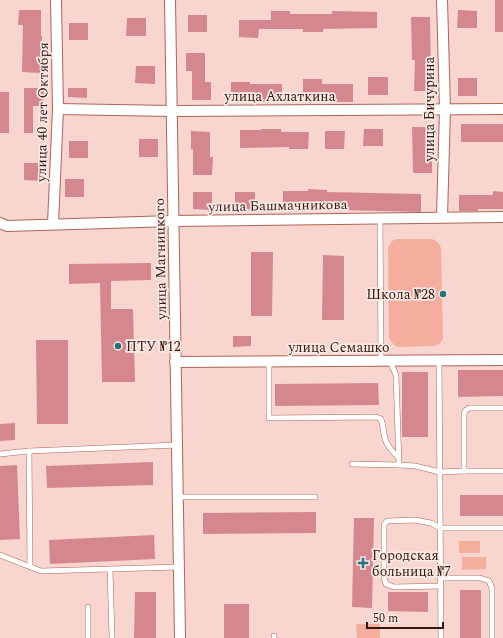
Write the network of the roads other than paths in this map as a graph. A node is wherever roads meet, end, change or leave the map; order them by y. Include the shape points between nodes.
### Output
1 (56, 0) edge
2 (170, 0) edge
3 (442, 0) edge
4 (58, 109) junction
5 (444, 109) junction
6 (503, 109) edge
7 (172, 110) junction
8 (442, 217) junction
9 (503, 217) edge
10 (380, 218) junction
11 (173, 220) junction
12 (0, 223) edge
13 (53, 224) junction
14 (440, 360) junction
15 (503, 360) edge
16 (386, 361) junction
17 (176, 362) junction
18 (270, 362) junction
19 (503, 408) edge
20 (177, 445) junction
21 (29, 452) junction
22 (0, 454) edge
23 (399, 458) junction
24 (352, 464) dead end
25 (399, 466) junction
26 (464, 471) junction
27 (503, 471) edge
28 (440, 472) junction
29 (178, 497) junction
30 (315, 497) dead end
31 (440, 528) junction
32 (503, 528) edge
33 (0, 555) edge
34 (30, 567) junction
35 (179, 567) junction
36 (110, 569) junction
37 (440, 578) junction
38 (440, 586) junction
39 (88, 606) dead end
40 (88, 638) edge
41 (112, 638) edge
42 (180, 638) edge
43 (441, 638) edge
44 (492, 638) edge

1 - 4 street, улица 40 лет Октября
2 - 7 street, улица Магницкого
3 - 5 street, улица Бичурина
4 - 7 street, улица Ахлаткина
4 - 13 street, улица 40 лет Октября
5 - 6 street, улица Ахлаткина
5 - 7 street, улица Ахлаткина
5 - 8 street, улица Бичурина
7 - 11 street, улица Магницкого
8 - 9 street, улица Башмачникова
8 - 10 street, улица Башмачникова
10 - 11 street, улица Башмачникова
10 - 16 lane
11 - 13 street, улица Башмачникова
11 - 17 street, улица Магницкого
12 - 13 street, улица Башмачникова via 7,226
14 - 15 street, улица Семашко
14 - 16 street, улица Семашко
14 - 28 lane
16 - 18 street, улица Семашко
16 - 23 lane via 396,375
17 - 18 street, улица Семашко
17 - 20 street, улица Магницкого
18 - 23 lane via 269,418 376,417 381,419 383,424 388,447
19 - 26 lane via 470,408 465,411
20 - 21 lane
20 - 29 street, улица Магницкого
21 - 22 lane
21 - 34 lane
23 - 25 lane
24 - 25 lane
25 - 28 lane via 415,466
26 - 27 lane
26 - 28 lane
28 - 31 lane
29 - 30 lane
29 - 35 street, улица Магницкого
31 - 32 lane
31 - 37 lane
31 - 38 lane via 415,520 387,521 384,525 386,584 394,587
33 - 34 lane
34 - 36 lane via 41,571
35 - 36 lane
35 - 42 street, улица Магницкого
36 - 41 lane
37 - 38 lane
37 - 44 lane via 480,578 489,581 492,588
38 - 43 lane
39 - 40 lane

